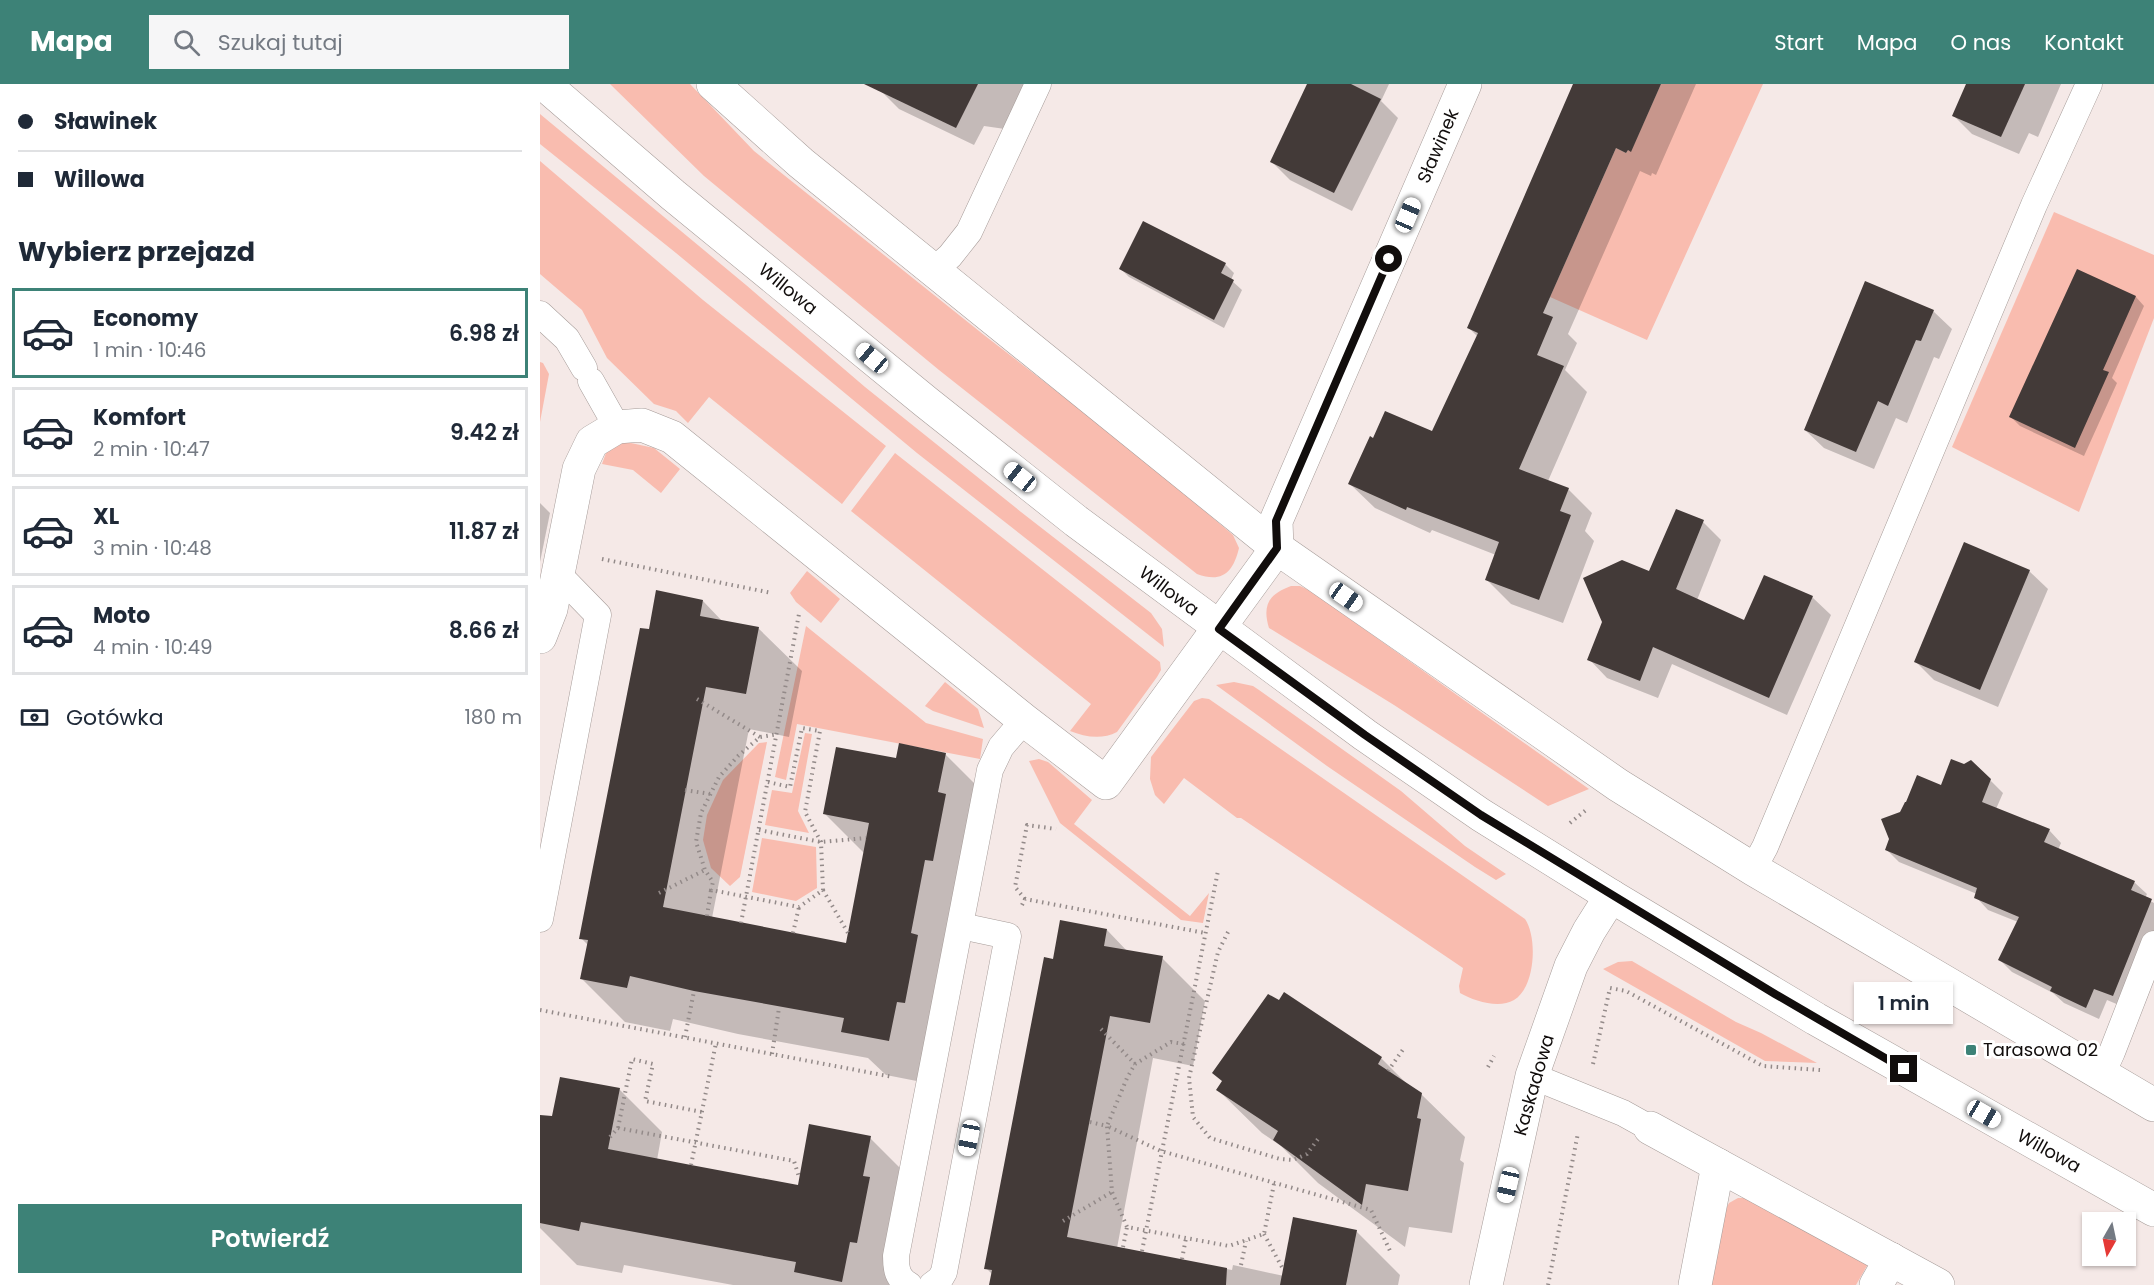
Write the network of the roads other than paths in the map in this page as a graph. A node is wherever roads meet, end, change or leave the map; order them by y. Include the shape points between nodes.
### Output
1 (544, 84) edge
2 (713, 84) edge
3 (1038, 84) edge
4 (1465, 84) edge
5 (2089, 84) edge
6 (934, 270) junction
7 (540, 314) edge
8 (617, 427) junction
9 (1277, 548) junction
10 (560, 563) junction
11 (1219, 629) junction
12 (540, 638) edge
13 (1024, 720) junction
14 (1753, 869) junction
15 (1611, 896) junction
16 (540, 919) edge
17 (961, 926) junction
18 (2154, 944) edge
19 (2102, 1074) junction
20 (1532, 1076) junction
21 (2154, 1105) edge
22 (1650, 1128) joint
23 (1718, 1165) junction
24 (2154, 1210) edge
25 (1883, 1272) edge
26 (909, 1285) edge
27 (932, 1285) edge
28 (1486, 1285) edge
29 (1695, 1285) edge
30 (1938, 1285) edge

1 - 11 street, Willowa via 926,402
2 - 6 street via 801,163
3 - 6 lane via 969,232
4 - 9 street, Sławinek via 1276,521
5 - 14 lane
6 - 9 street
7 - 8 lane via 567,339
8 - 10 street via 592,441 579,469
8 - 13 street via 642,425 672,437
9 - 11 street
9 - 14 street via 1618,785
10 - 12 street via 551,609
10 - 16 lane via 598,615
11 - 13 street via 1106,783
11 - 15 street, Willowa via 1481,815
13 - 17 lane via 1001,747 990,770
14 - 19 street
15 - 20 street, Kaskadowa via 1571,966
15 - 24 street, Willowa via 1816,1019
17 - 26 lane via 896,1256 899,1277
17 - 27 lane via 1008,936 944,1272
18 - 19 lane
19 - 21 street
20 - 22 lane
20 - 28 street, Kaskadowa
22 - 23 street
23 - 25 street
23 - 29 street
25 - 30 street

